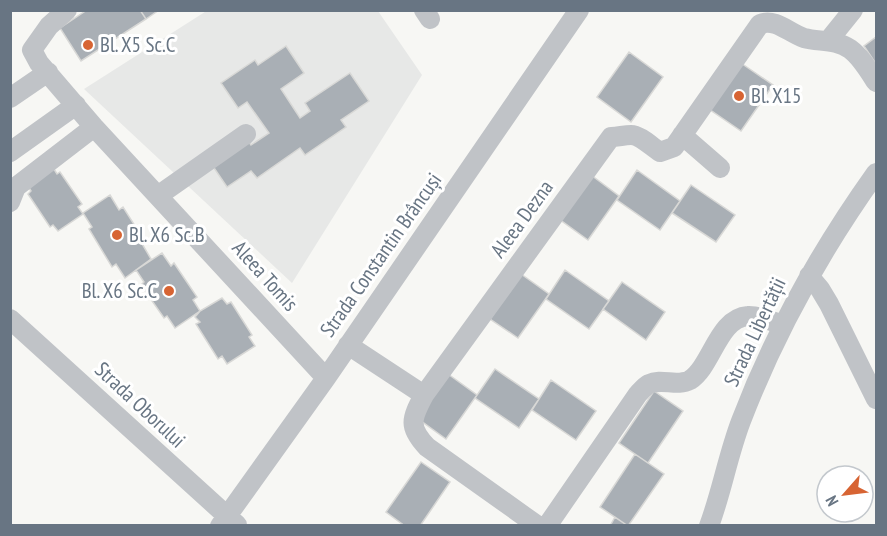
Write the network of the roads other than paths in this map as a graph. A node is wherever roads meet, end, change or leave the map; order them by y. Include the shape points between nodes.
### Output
1 (67, 10) edge
2 (579, 10) edge
3 (853, 10) edge
4 (828, 41) junction
5 (48, 72) junction
6 (876, 82) edge
7 (10, 98) edge
8 (76, 105) junction
9 (94, 127) junction
10 (246, 135) dead end
11 (682, 135) junction
12 (10, 152) edge
13 (720, 168) dead end
14 (876, 173) edge
15 (159, 195) junction
16 (10, 202) edge
17 (808, 276) junction
18 (10, 319) edge
19 (783, 325) junction
20 (348, 345) junction
21 (326, 378) junction
22 (424, 396) junction
23 (876, 399) edge
24 (228, 522) edge
25 (538, 525) edge
26 (547, 525) edge
27 (709, 525) edge

1 - 5 street, Aleea Tomis via 49,26 32,50
2 - 20 street, Strada Constantin Brâncuși
3 - 4 street
4 - 6 street, Aleea Dezna via 852,50
4 - 11 street, Aleea Dezna via 802,37 778,24 760,24
5 - 7 street
5 - 8 street, Aleea Tomis
8 - 9 street, Aleea Tomis
8 - 12 street
9 - 15 street, Aleea Tomis
9 - 16 street via 16,187
10 - 15 street
11 - 13 street
11 - 22 street, Aleea Dezna via 674,147 660,152 637,137 611,137
14 - 17 street, Strada Libertății
15 - 21 street, Aleea Tomis
17 - 19 street, Strada Libertății
17 - 23 street via 829,304
18 - 24 street, Strada Oborului
19 - 26 street via 749,315 740,318 724,332 698,374 681,384 648,385
19 - 27 street, Strada Libertății via 740,424
20 - 21 street, Strada Constantin Brâncuși
20 - 22 street
21 - 24 street, Strada Constantin Brâncuși
22 - 25 street, Aleea Dezna via 414,415 418,438

